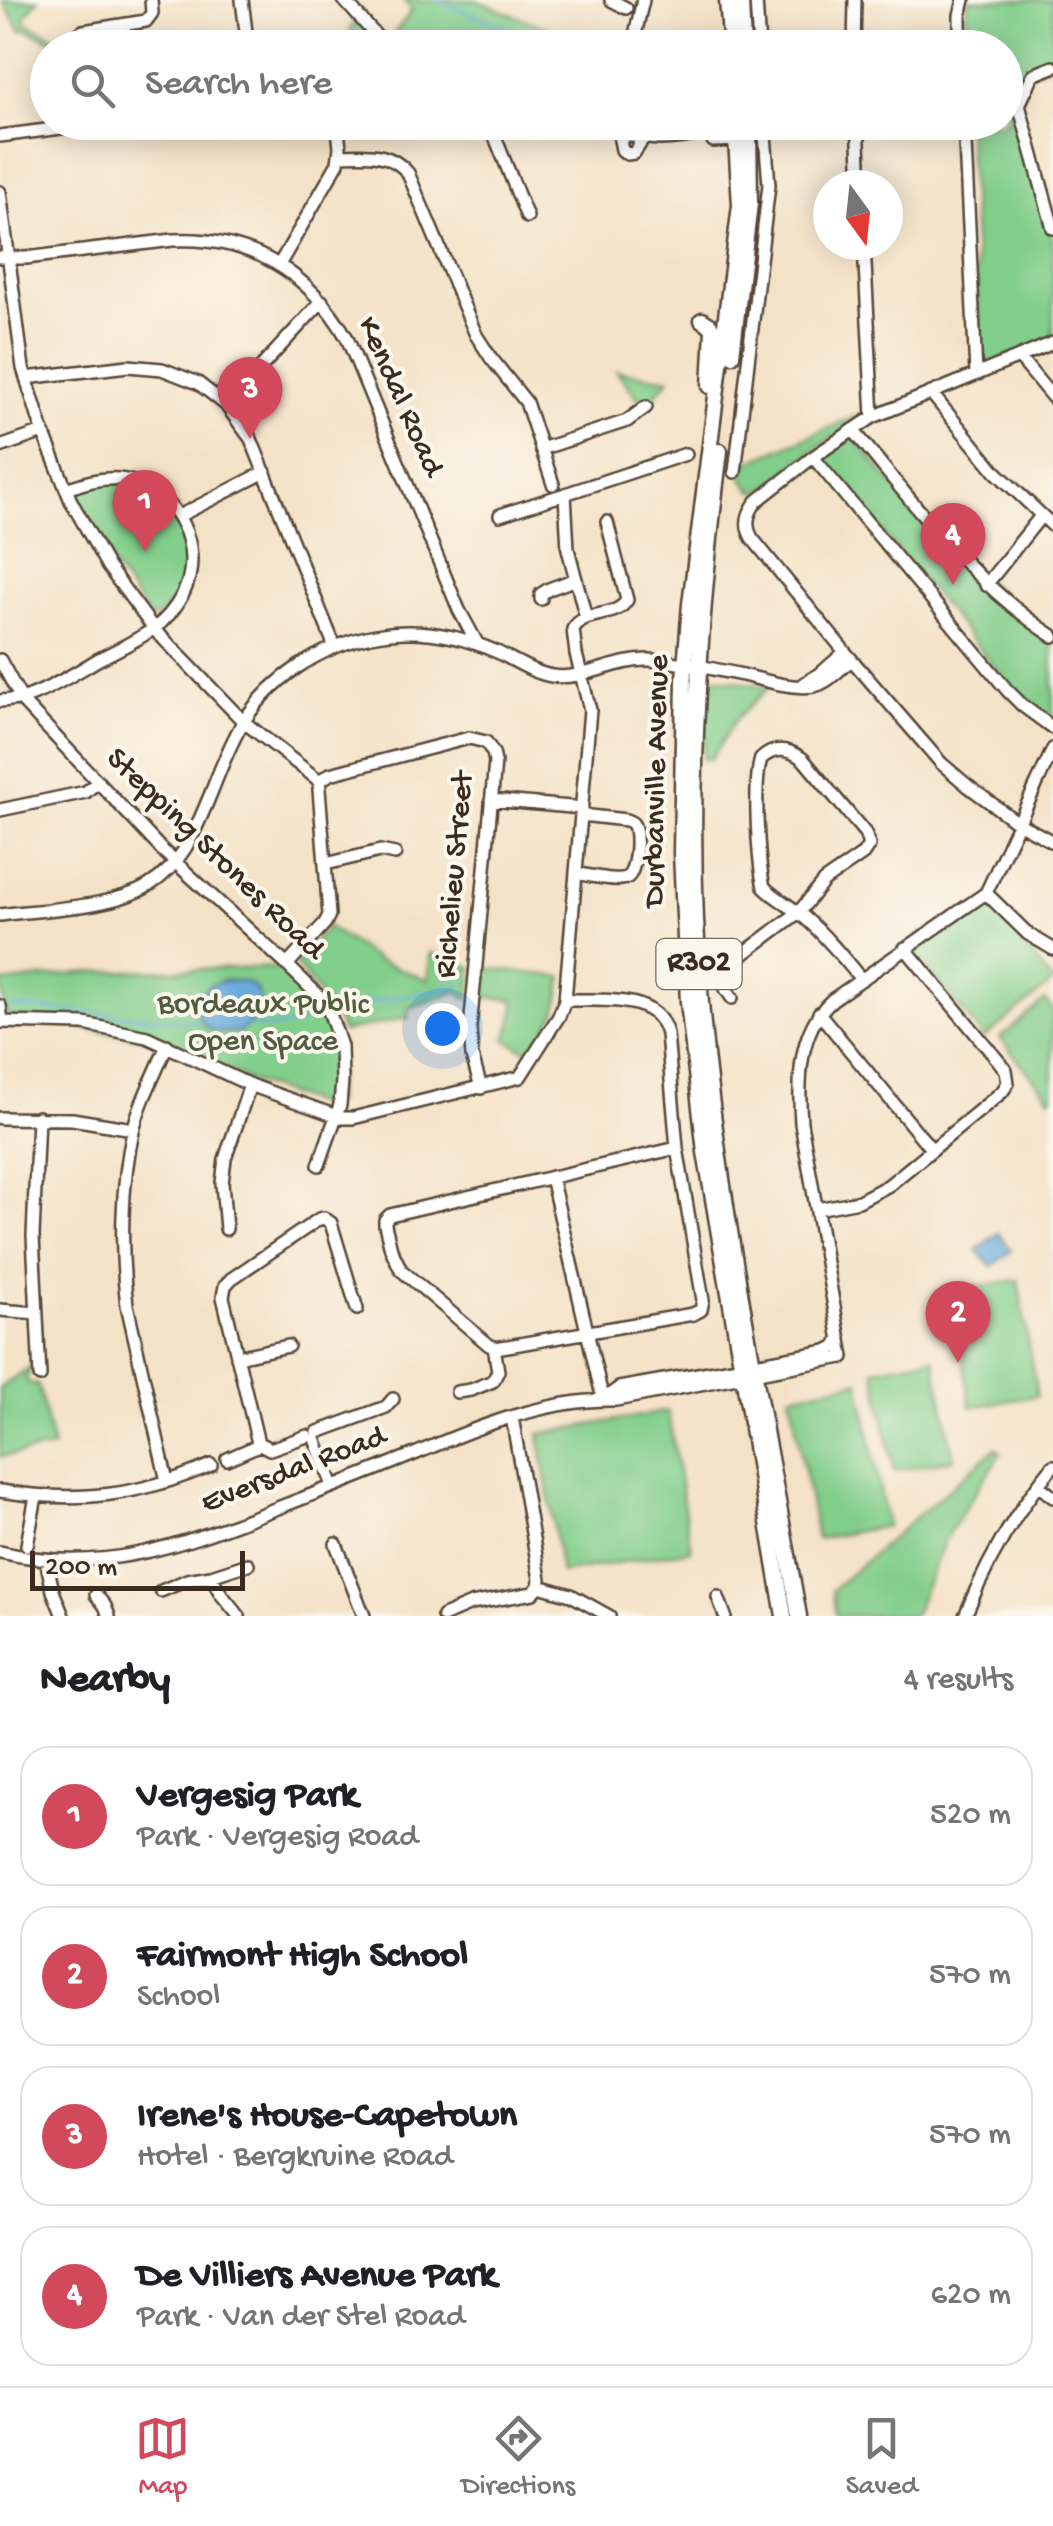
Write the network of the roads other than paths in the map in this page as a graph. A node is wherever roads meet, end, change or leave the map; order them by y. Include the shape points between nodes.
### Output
1 (151, 0) edge
2 (242, 0) edge
3 (344, 0) edge
4 (612, 0) edge
5 (643, 0) edge
6 (728, 0) edge
7 (740, 0) edge
8 (756, 0) edge
9 (855, 0) edge
10 (964, 0) edge
11 (626, 8) dead end
12 (88, 30) edge
13 (246, 30) edge
14 (371, 30) edge
15 (636, 30) edge
16 (729, 30) edge
17 (742, 30) edge
18 (758, 30) edge
19 (854, 30) edge
20 (960, 30) edge
21 (1053, 67) edge
22 (1023, 95) edge
23 (1023, 123) edge
24 (30, 132) edge
25 (0, 136) edge
26 (339, 140) edge
27 (496, 140) edge
28 (743, 140) edge
29 (744, 140) edge
30 (765, 140) edge
31 (859, 140) edge
32 (965, 140) edge
33 (340, 155) junction
34 (860, 170) edge
35 (0, 192) edge
36 (526, 216) dead end
37 (1053, 228) edge
38 (4, 258) edge
39 (865, 260) edge
40 (279, 265) junction
41 (322, 301) junction
42 (702, 320) dead end
43 (1053, 342) edge
44 (1019, 356) junction
45 (976, 374) junction
46 (26, 378) junction
47 (931, 393) junction
48 (1053, 398) edge
49 (226, 405) junction
50 (646, 407) dead end
51 (872, 417) junction
52 (853, 430) junction
53 (44, 432) junction
54 (0, 447) edge
55 (711, 447) junction
56 (541, 449) junction
57 (686, 454) dead end
58 (813, 457) junction
59 (265, 472) junction
60 (735, 472) dead end
61 (552, 484) dead end
62 (66, 489) junction
63 (565, 494) junction
64 (500, 515) dead end
65 (179, 516) junction
66 (1041, 516) junction
67 (606, 522) dead end
68 (1053, 526) edge
69 (576, 579) junction
70 (986, 584) junction
71 (541, 599) dead end
72 (458, 608) junction
73 (586, 618) junction
74 (154, 629) junction
75 (440, 634) junction
76 (1053, 636) edge
77 (470, 641) junction
78 (336, 647) junction
79 (848, 656) junction
80 (0, 660) edge
81 (691, 665) junction
82 (581, 674) junction
83 (20, 699) junction
84 (0, 702) edge
85 (244, 722) junction
86 (1053, 728) edge
87 (1053, 750) edge
88 (97, 782) junction
89 (321, 782) junction
90 (491, 800) junction
91 (0, 810) edge
92 (582, 812) junction
93 (1018, 823) junction
94 (1053, 842) edge
95 (395, 854) dead end
96 (175, 863) junction
97 (326, 864) junction
98 (576, 874) junction
99 (986, 893) junction
100 (799, 912) junction
101 (0, 915) edge
102 (905, 948) junction
103 (1053, 949) edge
104 (287, 965) junction
105 (860, 978) junction
106 (732, 998) dead end
107 (565, 1000) junction
108 (0, 1006) edge
109 (818, 1013) junction
110 (1, 1022) edge
111 (167, 1045) junction
112 (250, 1085) junction
113 (481, 1088) junction
114 (336, 1116) junction
115 (38, 1117) junction
116 (0, 1118) edge
117 (133, 1129) junction
118 (677, 1148) junction
119 (932, 1150) junction
120 (318, 1165) dead end
121 (552, 1177) junction
122 (817, 1209) junction
123 (226, 1229) dead end
124 (357, 1309) dead end
125 (0, 1310) edge
126 (37, 1312) junction
127 (588, 1332) junction
128 (840, 1338) junction
129 (288, 1346) dead end
130 (494, 1348) junction
131 (237, 1357) junction
132 (748, 1371) junction
133 (40, 1376) dead end
134 (457, 1392) dead end
135 (394, 1399) dead end
136 (603, 1400) junction
137 (512, 1416) junction
138 (313, 1436) junction
139 (260, 1445) junction
140 (226, 1459) dead end
141 (211, 1464) dead end
142 (1053, 1466) edge
143 (167, 1481) junction
144 (1038, 1485) junction
145 (333, 1486) junction
146 (0, 1491) edge
147 (36, 1496) junction
148 (1053, 1496) edge
149 (336, 1544) dead end
150 (27, 1545) dead end
151 (0, 1552) edge
152 (46, 1559) junction
153 (248, 1564) dead end
154 (212, 1576) junction
155 (539, 1586) junction
156 (162, 1590) dead end
157 (561, 1591) junction
158 (96, 1596) dead end
159 (718, 1597) dead end
160 (450, 1615) edge
161 (63, 1616) edge
162 (109, 1616) edge
163 (239, 1616) edge
164 (364, 1616) edge
165 (598, 1616) edge
166 (609, 1616) edge
167 (725, 1616) edge
168 (784, 1616) edge
169 (799, 1616) edge
170 (965, 1616) edge

1 - 12 street via 146,21
2 - 13 street
3 - 14 street
4 - 11 street
5 - 15 street
6 - 16 main road
7 - 17 main road
8 - 18 street
9 - 19 street
10 - 20 street
21 - 22 street via 1033,75
23 - 37 street
24 - 25 street
26 - 33 street
27 - 36 street
28 - 55 main road, Durbanville Avenue / R302
29 - 81 main road, Durbanville Avenue / R302 via 748,219
30 - 60 street via 769,185
31 - 34 street
32 - 45 street
33 - 40 street
33 - 56 street via 384,156 408,173 470,322 522,396
35 - 38 street
38 - 40 street, Kendal Road via 185,239 236,246
38 - 46 street
39 - 51 street
40 - 41 street, Kendal Road
41 - 49 street
41 - 72 street, Kendal Road via 353,352
42 - 55 main road via 713,330
43 - 44 street
44 - 45 street
44 - 48 street
45 - 47 street
46 - 49 street via 128,366 162,370 198,383
46 - 53 street
47 - 51 street
47 - 66 street
49 - 59 street via 248,432
50 - 56 street via 627,421
51 - 52 street
52 - 58 street
52 - 70 street
53 - 54 street
53 - 62 street
55 - 81 main road, Durbanville Avenue / R302 via 696,550
56 - 61 street
57 - 63 street
58 - 79 street via 758,501 748,530
58 - 86 street via 1007,690
59 - 65 street
59 - 78 street
62 - 65 street via 127,480 153,490
62 - 74 street via 108,568
63 - 64 street
63 - 69 street
65 - 74 street via 190,546 188,580 180,601
66 - 68 street
66 - 70 street
67 - 73 street via 626,602
69 - 71 street via 549,588
69 - 73 street
70 - 76 street
72 - 75 street
72 - 77 street, Kendal Road
73 - 82 street via 573,629
74 - 83 street
74 - 85 street
75 - 77 street
75 - 78 street via 384,634
77 - 82 street via 550,676
78 - 85 street via 282,679
79 - 81 street via 822,683 800,686
79 - 93 street via 941,762
80 - 83 street, Stepping Stones Road
81 - 82 street via 630,661
81 - 132 main road, Durbanville Avenue / R302 via 701,1002
82 - 92 street via 590,710
83 - 84 street
83 - 88 street, Stepping Stones Road
85 - 89 street
85 - 96 street
87 - 93 street
88 - 91 street via 86,792
88 - 96 street, Stepping Stones Road
89 - 90 street, Richelieu Street via 330,774 473,737 494,752
89 - 97 street
90 - 92 street
90 - 113 street, Richelieu Street via 470,1030
92 - 98 street
92 - 98 street via 632,823 634,868 625,879
93 - 94 street
93 - 99 street
95 - 97 street
96 - 101 street via 125,896
96 - 104 street, Stepping Stones Road
97 - 104 street via 327,921
98 - 107 street
99 - 102 street
99 - 103 street
100 - 100 street via 763,882 758,768 776,750 803,759 868,841 863,854 824,882
100 - 105 street
100 - 106 street via 738,958 724,981
102 - 105 street
102 - 119 street via 1009,1079
104 - 114 street, Stepping Stones Road via 319,996 336,1027 343,1062
105 - 109 street
107 - 113 street via 524,1074
107 - 118 street via 620,1000 661,1019
108 - 110 street
109 - 119 street
109 - 122 street via 800,1089
110 - 111 street via 91,1025
111 - 112 street
111 - 117 street
112 - 114 street
112 - 123 street via 225,1159
113 - 114 street via 353,1118
114 - 120 street, Stepping Stones Road
115 - 116 street
115 - 117 street
115 - 126 street
117 - 143 street via 124,1280
118 - 121 street
118 - 127 street via 701,1310
119 - 122 street via 873,1194
121 - 127 street
121 - 130 street via 385,1220 401,1270
122 - 128 street
124 - 131 street via 332,1223 321,1218 225,1286
125 - 126 street
126 - 133 street
127 - 130 street
127 - 136 street
128 - 132 street via 828,1351
128 - 132 street via 843,1357
129 - 131 street
130 - 134 street via 496,1378
131 - 139 street
132 - 136 street, Eversdal Road
132 - 168 main road, Durbanville Avenue / R302
132 - 169 main road, Durbanville Avenue / R302
135 - 138 street
136 - 137 street, Eversdal Road
137 - 145 street, Eversdal Road
137 - 155 street
138 - 139 street via 273,1448
138 - 145 street
139 - 140 street
141 - 143 street
142 - 144 street
143 - 147 street via 90,1498
144 - 148 street
144 - 170 street via 990,1559
145 - 152 street, Eversdal Road via 159,1550 100,1560
146 - 147 street
147 - 150 street
149 - 164 street
151 - 152 street, Eversdal Road
152 - 161 street
153 - 154 street
154 - 156 street
154 - 163 street
155 - 157 street
155 - 160 street
157 - 165 street
157 - 166 street
158 - 162 street
159 - 167 street

